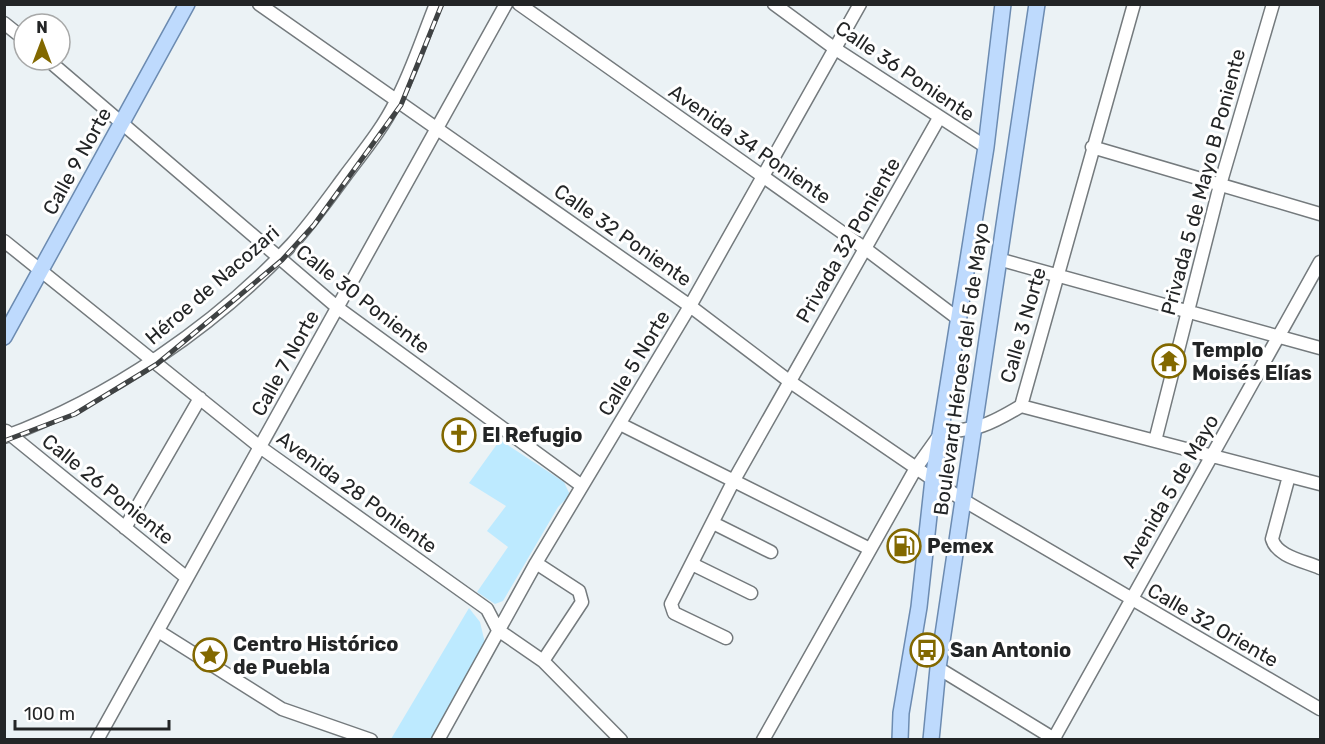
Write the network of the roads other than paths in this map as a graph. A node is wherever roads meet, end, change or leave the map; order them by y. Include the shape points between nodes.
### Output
1 (187, 4) edge
2 (259, 4) edge
3 (436, 4) edge
4 (506, 4) edge
5 (519, 4) edge
6 (774, 4) edge
7 (860, 4) edge
8 (1004, 4) edge
9 (1037, 4) edge
10 (1134, 4) edge
11 (1273, 4) edge
12 (834, 48) junction
13 (62, 72) edge
14 (397, 101) junction
15 (939, 118) junction
16 (122, 123) junction
17 (437, 129) junction
18 (986, 147) junction
19 (1092, 147) junction
20 (761, 176) junction
21 (1220, 185) junction
22 (1320, 214) edge
23 (4, 241) edge
24 (867, 250) junction
25 (278, 257) junction
26 (998, 259) junction
27 (1320, 262) edge
28 (41, 272) junction
29 (1058, 274) junction
30 (690, 306) junction
31 (338, 308) junction
32 (1187, 313) junction
33 (957, 318) junction
34 (1278, 336) junction
35 (4, 337) edge
36 (1320, 348) edge
37 (154, 361) junction
38 (789, 381) junction
39 (200, 398) junction
40 (1021, 406) junction
41 (620, 424) junction
42 (973, 430) junction
43 (941, 433) junction
44 (7, 434) edge
45 (1155, 441) junction
46 (260, 447) junction
47 (1213, 457) junction
48 (916, 468) junction
49 (1289, 476) junction
50 (734, 480) junction
51 (933, 480) junction
52 (1320, 484) edge
53 (582, 486) junction
54 (963, 500) junction
55 (713, 523) junction
56 (125, 528) junction
57 (870, 549) junction
58 (771, 552) dead end
59 (536, 563) junction
60 (692, 564) junction
61 (1320, 568) edge
62 (188, 578) junction
63 (751, 593) dead end
64 (1131, 600) junction
65 (498, 630) junction
66 (158, 631) junction
67 (726, 638) dead end
68 (543, 662) junction
69 (938, 668) junction
70 (1320, 709) edge
71 (1054, 739) edge
72 (98, 740) edge
73 (371, 740) edge
74 (438, 740) edge
75 (621, 740) edge
76 (763, 740) edge
77 (900, 740) edge
78 (931, 740) edge

1 - 16 main road, Calle 9 Norte
2 - 14 street, Calle 32 Poniente
3 - 14 street, Héroe de Nacozari
4 - 17 street, Calle 7 Norte
5 - 20 street, Avenida 34 Poniente
6 - 12 street, Calle 36 Poniente
7 - 12 street, Calle 5 Norte
8 - 18 main road, Boulevard Héroes del 5 de Mayo
9 - 26 main road, Boulevard Héroes del 5 de Mayo
10 - 19 street, Calle 3 Norte
11 - 21 street, Privada 5 de Mayo B Poniente
12 - 15 street, Calle 36 Poniente
12 - 20 street, Calle 5 Norte
13 - 16 street, Calle 30 Poniente
14 - 17 street, Calle 32 Poniente
14 - 25 street, Héroe de Nacozari via 329,197
15 - 18 street, Calle 36 Poniente
15 - 24 street, Privada 32 Poniente
16 - 25 street, Calle 30 Poniente
16 - 28 main road, Calle 9 Norte
17 - 30 street, Calle 32 Poniente
17 - 31 street, Calle 7 Norte
18 - 33 main road, Boulevard Héroes del 5 de Mayo
19 - 21 street
19 - 29 street, Calle 3 Norte
20 - 24 street, Avenida 34 Poniente
20 - 30 street, Calle 5 Norte
21 - 22 street
21 - 32 street, Privada 5 de Mayo B Poniente
23 - 28 street, Avenida 28 Poniente
24 - 33 street, Avenida 34 Poniente
24 - 38 street, Privada 32 Poniente
25 - 31 street, Calle 30 Poniente
25 - 37 street, Héroe de Nacozari
26 - 29 street
26 - 42 main road, Boulevard Héroes del 5 de Mayo
27 - 34 street, Avenida 5 de Mayo
28 - 35 main road, Calle 9 Norte
28 - 37 street, Avenida 28 Poniente
29 - 32 street
29 - 40 street, Calle 3 Norte
30 - 38 street, Calle 32 Poniente
30 - 41 street, Calle 5 Norte
31 - 46 street, Calle 7 Norte
31 - 53 street, Calle 30 Poniente
32 - 34 street
32 - 45 street, Privada 5 de Mayo B Poniente
33 - 43 main road, Boulevard Héroes del 5 de Mayo
34 - 36 street
34 - 47 street, Avenida 5 de Mayo
37 - 39 street, Avenida 28 Poniente
37 - 44 street, Héroe de Nacozari via 67,411
38 - 48 street, Calle 32 Poniente
38 - 50 street, Privada 32 Poniente
39 - 46 street, Avenida 28 Poniente
39 - 56 street
40 - 42 street, Calle 3 Norte
40 - 45 street
41 - 50 street
41 - 53 street, Calle 5 Norte
42 - 43 street, Calle 3 Norte
42 - 54 main road, Boulevard Héroes del 5 de Mayo
43 - 48 street
43 - 51 main road, Boulevard Héroes del 5 de Mayo
44 - 56 street, Calle 26 Poniente
45 - 47 street
46 - 62 street, Calle 7 Norte
46 - 65 street, Avenida 28 Poniente via 487,609
47 - 49 street
47 - 64 street, Avenida 5 de Mayo
48 - 51 street, Calle 32 Poniente
48 - 57 street
49 - 52 street
49 - 61 street via 1272,539 1279,551
50 - 55 street, Privada 32 Poniente
50 - 57 street
51 - 54 street, Calle 32 Poniente
51 - 77 main road, Boulevard Héroes del 5 de Mayo
53 - 59 street, Calle 5 Norte
54 - 64 street, Calle 32 Oriente
54 - 69 main road, Boulevard Héroes del 5 de Mayo
55 - 58 street
55 - 60 street, Privada 32 Poniente
56 - 62 street, Calle 26 Poniente
57 - 76 street
59 - 65 street, Calle 5 Norte
59 - 68 street via 583,596
60 - 63 street
60 - 67 street, Privada 32 Poniente via 671,609
62 - 66 street, Calle 7 Norte
64 - 70 street, Calle 32 Oriente
64 - 71 street, Avenida 5 de Mayo
65 - 68 street, Avenida 28 Poniente
65 - 74 street, Calle 5 Norte
66 - 72 street, Calle 7 Norte
66 - 73 street via 282,709
68 - 75 street, Avenida 28 Poniente
69 - 71 street
69 - 78 main road, Boulevard Héroes del 5 de Mayo

